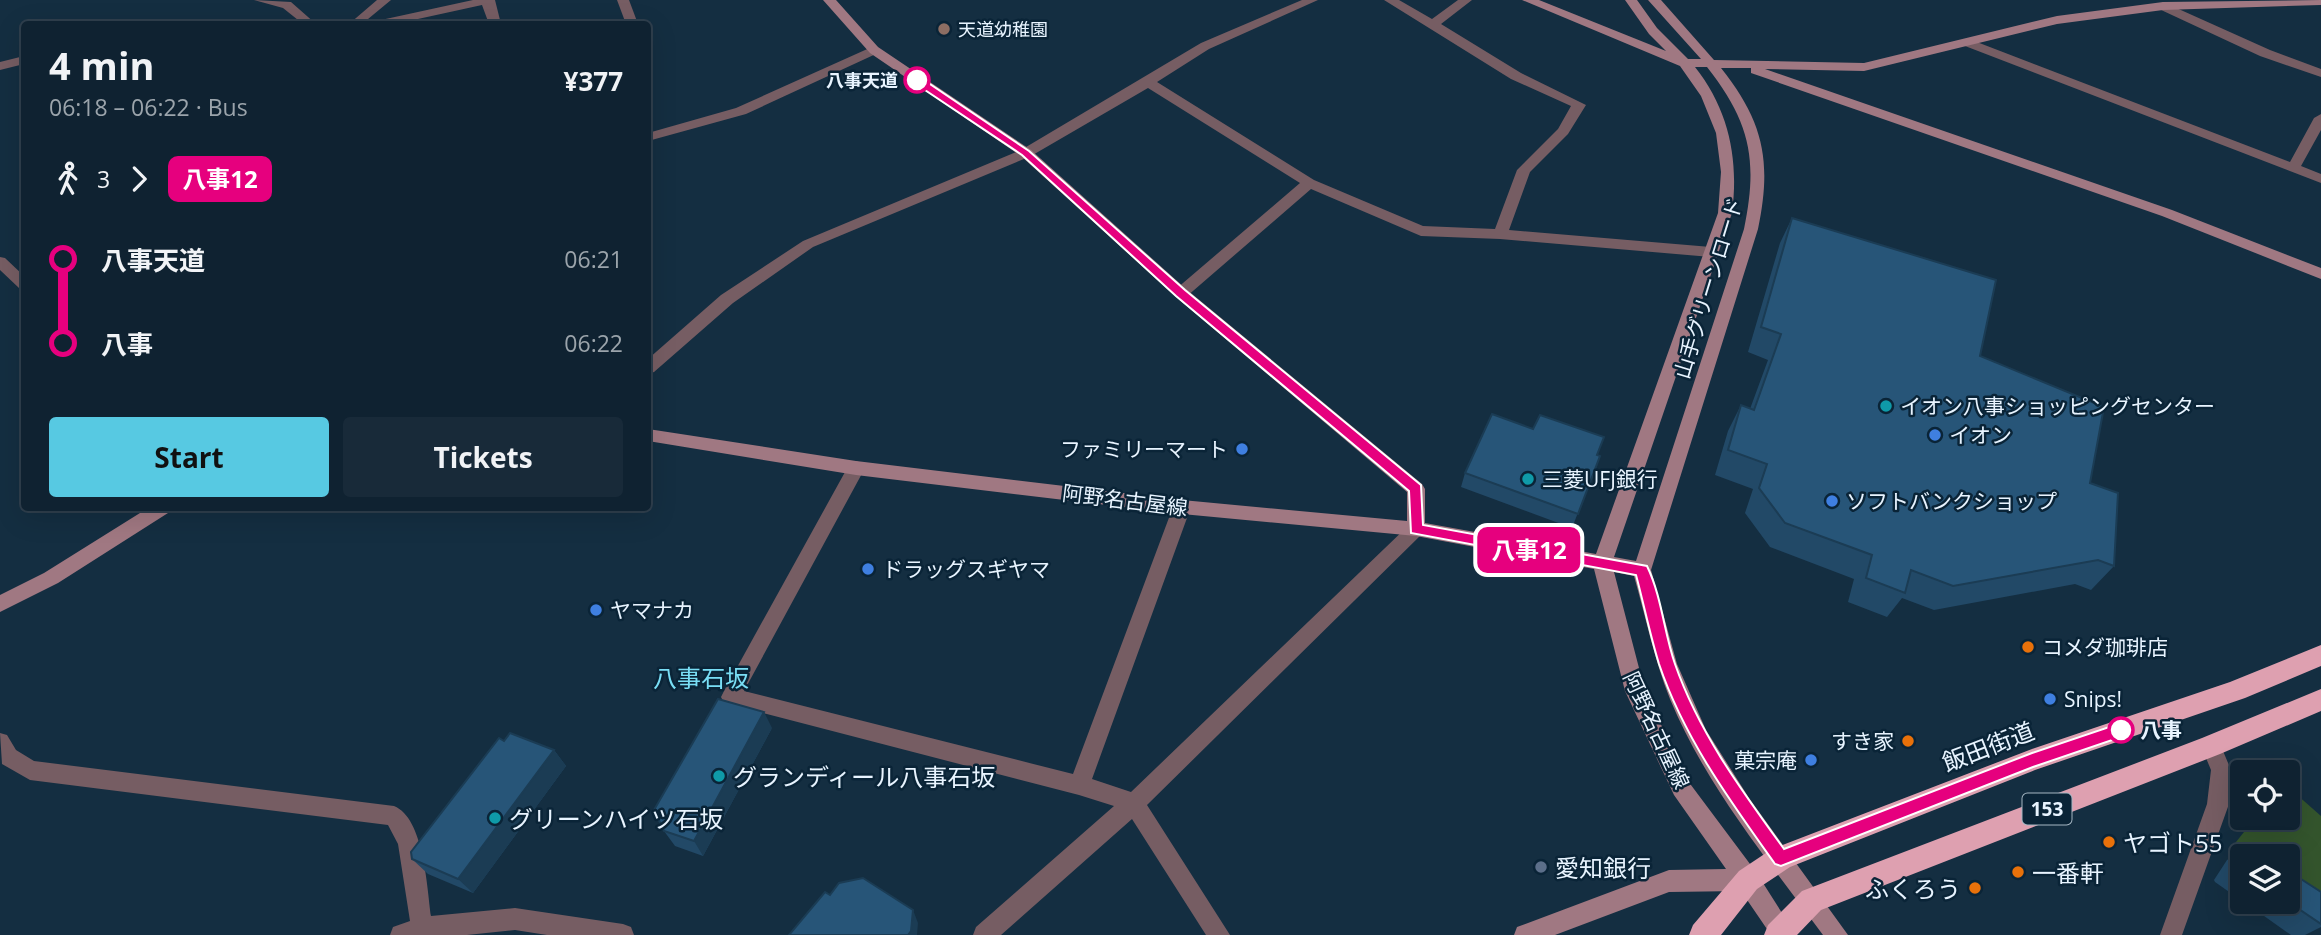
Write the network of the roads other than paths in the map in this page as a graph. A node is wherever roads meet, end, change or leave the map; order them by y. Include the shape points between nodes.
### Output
1 (260, 0) edge
2 (385, 0) edge
3 (488, 0) edge
4 (623, 0) edge
5 (829, 0) edge
6 (1312, 0) edge
7 (1390, 0) edge
8 (1466, 0) edge
9 (1528, 0) edge
10 (1631, 0) edge
11 (1654, 0) edge
12 (2301, 1) edge
13 (2321, 3) edge
14 (2163, 6) junction
15 (306, 21) edge
16 (359, 21) edge
17 (394, 21) edge
18 (494, 21) edge
19 (631, 21) edge
20 (1433, 23) junction
21 (1969, 43) junction
22 (874, 50) junction
23 (21, 61) edge
24 (1685, 63) junction
25 (1711, 63) junction
26 (1739, 65) junction
27 (0, 66) edge
28 (2321, 73) edge
29 (1148, 82) junction
30 (2321, 118) edge
31 (651, 136) edge
32 (1026, 153) junction
33 (2294, 167) junction
34 (2321, 179) edge
35 (1309, 183) junction
36 (1500, 233) junction
37 (1711, 252) junction
38 (0, 262) edge
39 (2321, 274) edge
40 (21, 281) edge
41 (1181, 293) junction
42 (651, 365) edge
43 (651, 435) edge
44 (856, 468) junction
45 (1182, 508) junction
46 (157, 511) edge
47 (1416, 529) junction
48 (1602, 564) junction
49 (1642, 570) junction
50 (0, 604) edge
51 (2321, 655) edge
52 (2321, 700) edge
53 (0, 741) edge
54 (2211, 746) junction
55 (1079, 785) junction
56 (1134, 803) junction
57 (1781, 858) junction
58 (1748, 880) junction
59 (1812, 900) junction
60 (412, 932) edge
61 (1782, 933) edge
62 (623, 935) edge
63 (984, 935) edge
64 (1219, 935) edge
65 (1525, 935) edge
66 (1703, 935) edge
67 (1837, 935) edge
68 (2171, 935) edge

1 - 15 street via 287,5
2 - 16 street
3 - 17 street
3 - 18 street
4 - 19 street
5 - 22 street
6 - 29 street via 1205,46
7 - 20 street
8 - 20 street
9 - 24 street
10 - 24 street, 山手グリーンロード
11 - 25 street, 山手グリーンロード
12 - 13 street
12 - 14 street
14 - 21 street via 2057,20
14 - 28 street
20 - 36 street via 1516,76 1578,105 1563,131 1524,170
21 - 26 street via 1864,66
21 - 33 street
22 - 31 street via 741,111
22 - 32 street
23 - 27 street
24 - 25 street
24 - 37 street, 山手グリーンロード via 1721,121 1728,154 1730,184 1725,213
25 - 26 street
25 - 49 street, 山手グリーンロード via 1750,132 1759,168 1758,198
26 - 39 street via 2167,213
29 - 32 street
29 - 35 street
30 - 33 street
32 - 41 street
32 - 42 street via 808,244 727,299
33 - 34 street
35 - 36 street via 1421,231
35 - 41 street
36 - 37 street
37 - 48 street, 山手グリーンロード
38 - 40 street
41 - 47 street via 1416,489
43 - 44 street, 阿野名古屋線
44 - 45 street, 阿野名古屋線
44 - 55 street via 731,697
45 - 47 street, 阿野名古屋線
45 - 55 street
46 - 50 street via 51,578
47 - 48 street, 阿野名古屋線
47 - 56 street
48 - 49 street, 阿野名古屋線
48 - 58 street, 阿野名古屋線 via 1635,691 1682,788
49 - 57 street, 阿野名古屋線 via 1667,664 1685,706 1722,777
51 - 57 highway, 飯田街道 / 153 via 2236,691 2032,760
52 - 54 highway, 153
53 - 60 street via 9,757 30,769 394,816 409,842
54 - 59 highway, 153
54 - 68 street via 2221,770 2218,804
55 - 56 street
56 - 63 street
56 - 64 street
57 - 58 highway, 飯田街道 / 153
57 - 59 street, 阿野名古屋線
58 - 61 street, 阿野名古屋線
58 - 65 street via 1669,881
58 - 66 highway, 飯田街道 / 153
59 - 61 highway, 153
59 - 67 street, 阿野名古屋線
60 - 62 street via 515,919

